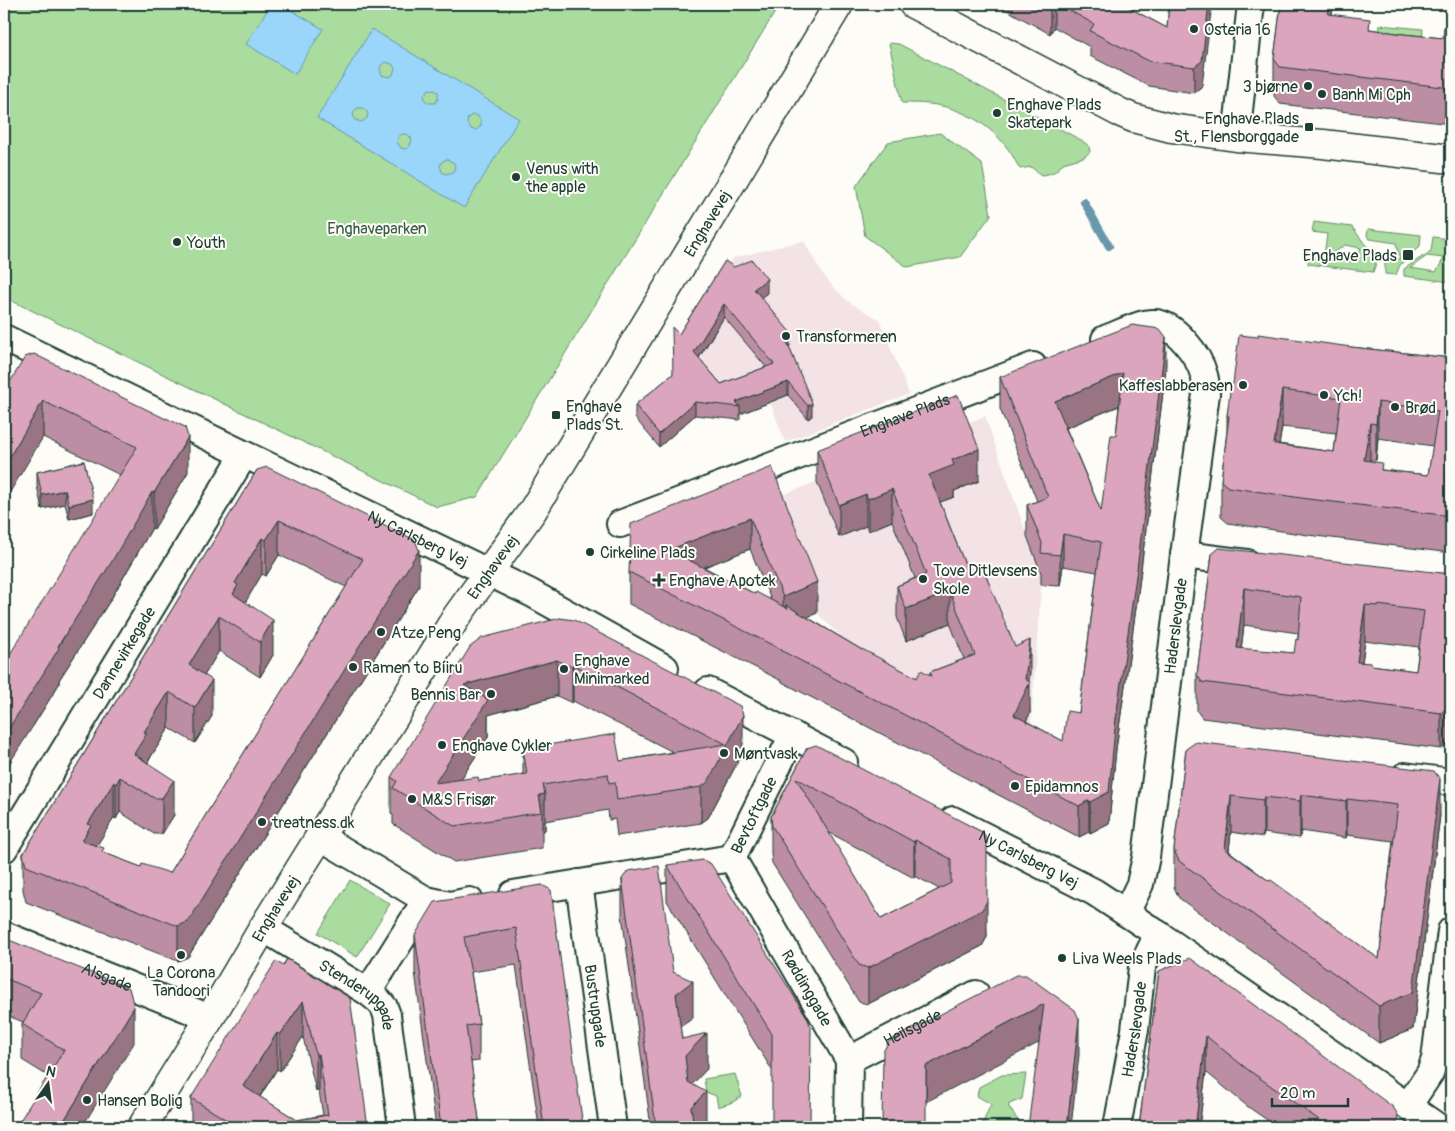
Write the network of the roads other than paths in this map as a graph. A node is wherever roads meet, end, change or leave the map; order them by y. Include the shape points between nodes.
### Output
1 (839, 4) edge
2 (913, 4) edge
3 (1252, 4) edge
4 (1236, 137) junction
5 (1451, 159) edge
6 (7, 347) edge
7 (1081, 348) edge
8 (1053, 358) edge
9 (244, 455) junction
10 (620, 524) dead end
11 (1184, 555) junction
12 (1273, 566) edge
13 (488, 573) junction
14 (793, 735) junction
15 (861, 771) edge
16 (1384, 773) edge
17 (1451, 782) edge
18 (928, 807) edge
19 (319, 836) junction
20 (4, 849) edge
21 (732, 858) junction
22 (579, 883) junction
23 (426, 900) junction
24 (1126, 913) junction
25 (263, 928) junction
26 (1451, 931) edge
27 (1158, 934) junction
28 (4, 936) edge
29 (368, 992) junction
30 (976, 994) edge
31 (210, 1018) junction
32 (848, 1060) junction
33 (1408, 1106) junction
34 (142, 1127) edge
35 (402, 1127) edge
36 (613, 1127) edge
37 (848, 1127) edge
38 (1117, 1127) edge
39 (1438, 1127) edge

1 - 13 street, Enghavevej via 533,510
2 - 4 street via 1133,118 1171,128
3 - 4 street
4 - 5 street
6 - 9 street, Ny Carlsberg Vej
7 - 11 street, Haderslevgade via 1141,326 1164,324 1185,342 1198,360 1206,394
8 - 10 street, Enghave Plads
9 - 13 street, Ny Carlsberg Vej
9 - 20 street, Dannevirkegade
11 - 12 street
11 - 24 street, Haderslevgade via 1146,857 1140,884
13 - 14 street, Ny Carlsberg Vej via 532,593
13 - 19 street, Enghavevej via 456,616
14 - 15 street, Ny Carlsberg Vej
14 - 21 street, Bevtoftgade
16 - 17 street
18 - 24 street, Ny Carlsberg Vej via 1094,892
19 - 23 street, Bevtoftgade
19 - 25 street, Enghavevej
21 - 22 street, Bevtoftgade
21 - 32 street, Røddinggade
22 - 23 street, Bevtoftgade via 450,905
22 - 36 street, Bustrupgade
23 - 29 street
24 - 27 street, Ny Carlsberg Vej
25 - 29 street, Stenderupgade
25 - 31 street, Enghavevej
26 - 33 street via 1435,1059
27 - 33 street, Ny Carlsberg Vej
27 - 38 street, Haderslevgade via 1142,967 1135,1030
28 - 31 street, Alsgade
29 - 35 street, Stenderupgade via 384,1007 387,1015
30 - 32 street, Heilsgade
31 - 34 street, Enghavevej
32 - 37 street, Røddinggade
33 - 39 street, Ny Carlsberg Vej

